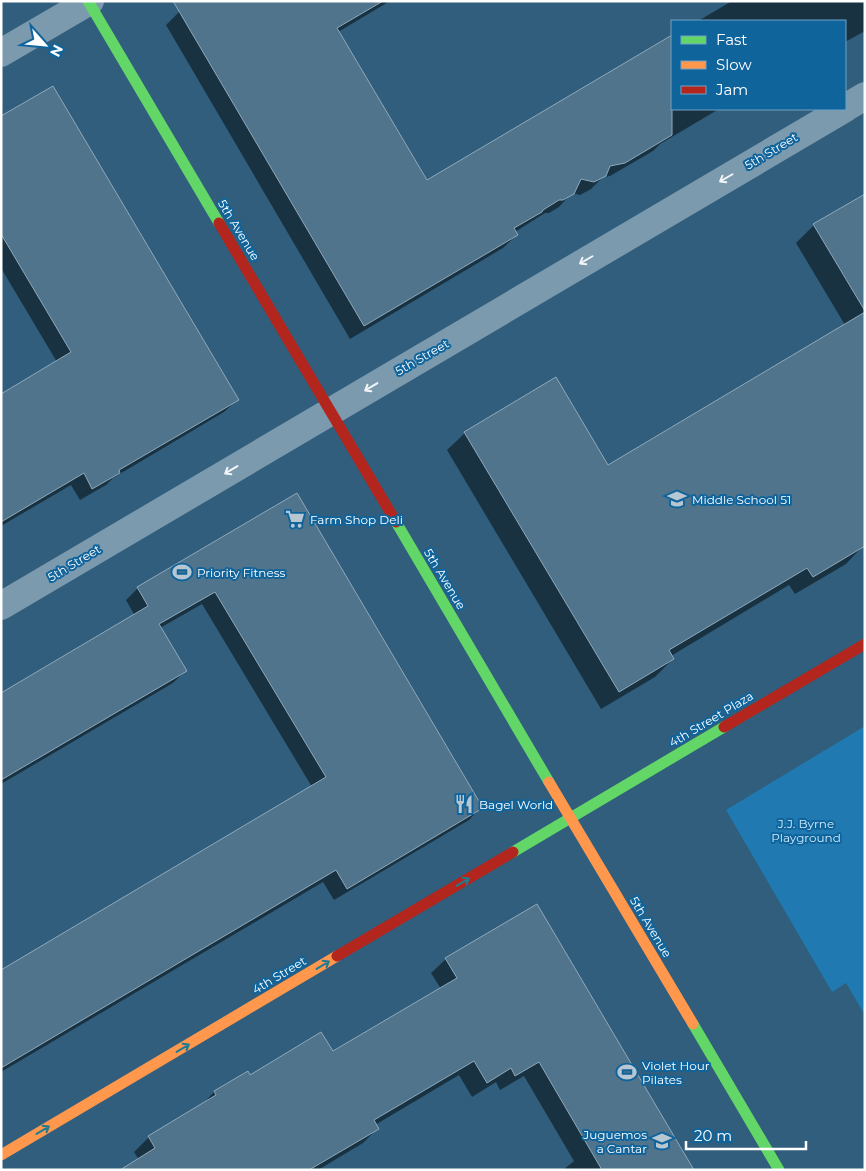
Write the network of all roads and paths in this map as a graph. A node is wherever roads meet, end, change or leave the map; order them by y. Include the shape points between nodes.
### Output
1 (89, 2) edge
2 (1, 53) edge
3 (865, 96) edge
4 (846, 107) edge
5 (841, 110) edge
6 (330, 412) junction
7 (1, 606) edge
8 (865, 644) edge
9 (571, 818) junction
10 (1, 1155) edge
11 (779, 1170) edge

1 - 2 street
1 - 6 street, 5th Avenue
3 - 4 street, 5th Street
5 -> 6 street, 5th Street
6 -> 7 street, 5th Street
6 - 9 street, 5th Avenue
8 - 9 street, 4th Street Plaza
10 -> 9 street, 4th Street
9 - 11 street, 5th Avenue

